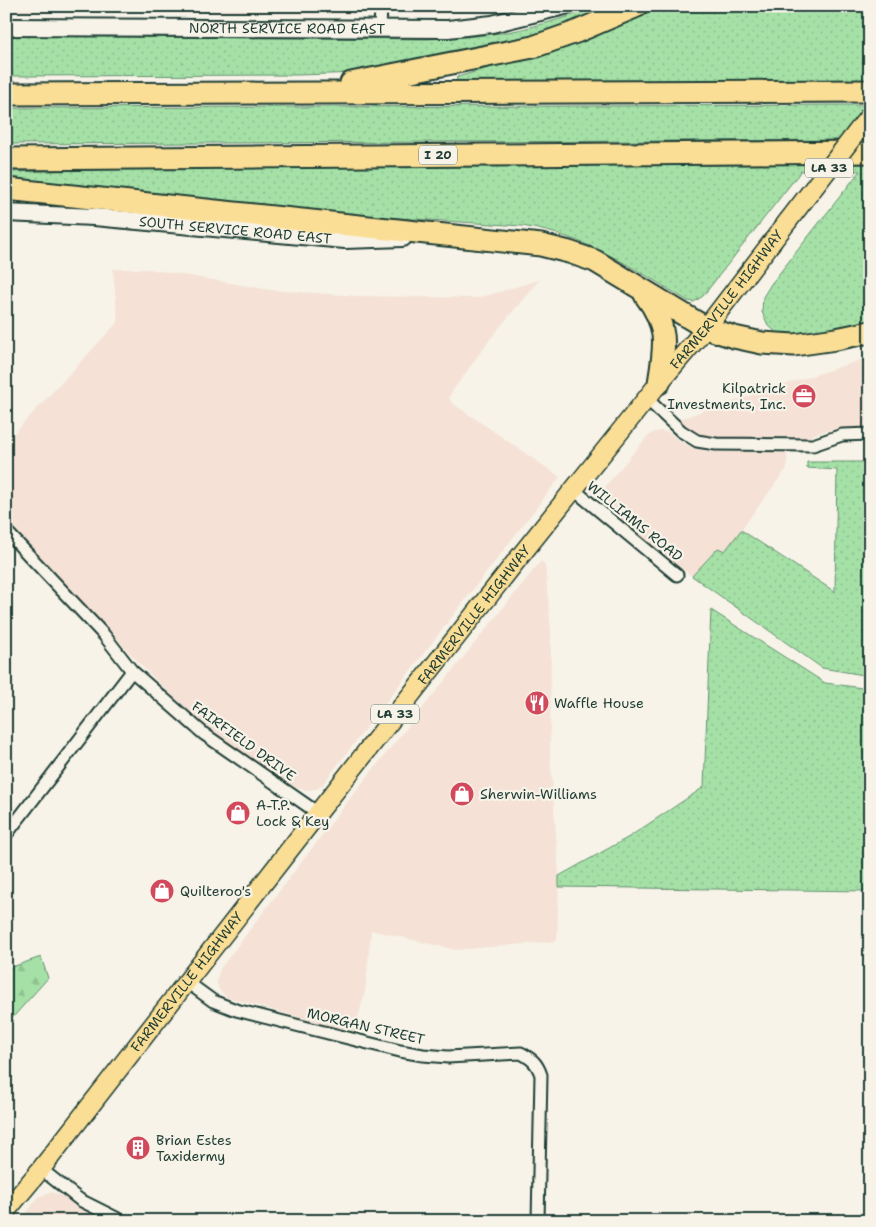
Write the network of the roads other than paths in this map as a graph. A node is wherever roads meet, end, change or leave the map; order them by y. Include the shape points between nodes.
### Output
1 (381, 6) edge
2 (565, 6) edge
3 (637, 6) edge
4 (6, 27) edge
5 (380, 29) junction
6 (870, 91) edge
7 (302, 92) junction
8 (6, 94) edge
9 (870, 115) edge
10 (870, 152) edge
11 (6, 158) edge
12 (6, 189) edge
13 (6, 213) edge
14 (465, 237) junction
15 (640, 289) junction
16 (706, 328) junction
17 (870, 332) edge
18 (653, 391) junction
19 (870, 434) edge
20 (573, 489) junction
21 (6, 531) edge
22 (677, 575) dead end
23 (132, 671) junction
24 (318, 813) junction
25 (6, 835) edge
26 (187, 982) junction
27 (41, 1169) junction
28 (6, 1211) edge
29 (122, 1221) edge
30 (538, 1221) edge

1 - 5 street
2 - 5 main road, NORTH SERVICE ROAD EAST via 492,24 448,29
3 - 7 highway via 533,47
4 - 5 main road, NORTH SERVICE ROAD EAST
6 - 7 highway
7 - 8 highway
9 - 16 main road, FARMERVILLE HIGHWAY / LA 33, bridge
10 - 11 highway, I 20
12 - 14 highway
13 - 14 main road, SOUTH SERVICE ROAD EAST via 94,217 345,240
14 - 15 highway via 542,245 568,252 595,261
15 - 16 highway
15 - 18 highway via 660,319 664,336 663,356
16 - 17 highway via 762,343 794,345
16 - 18 main road, FARMERVILLE HIGHWAY / LA 33
18 - 19 street via 681,431 697,441 813,445 842,435
18 - 20 main road, FARMERVILLE HIGHWAY / LA 33
20 - 22 street, WILLIAMS ROAD
20 - 24 main road, FARMERVILLE HIGHWAY / LA 33
21 - 23 street, FAIRFIELD DRIVE via 104,636
23 - 24 street, FAIRFIELD DRIVE via 204,734
23 - 25 street
24 - 26 main road, FARMERVILLE HIGHWAY / LA 33
26 - 27 main road, FARMERVILLE HIGHWAY / LA 33
26 - 30 street, MORGAN STREET via 213,1001 236,1010 400,1051 448,1057 521,1053 528,1057 538,1064 541,1074
27 - 28 main road, FARMERVILLE HIGHWAY / LA 33
27 - 29 street via 80,1200

